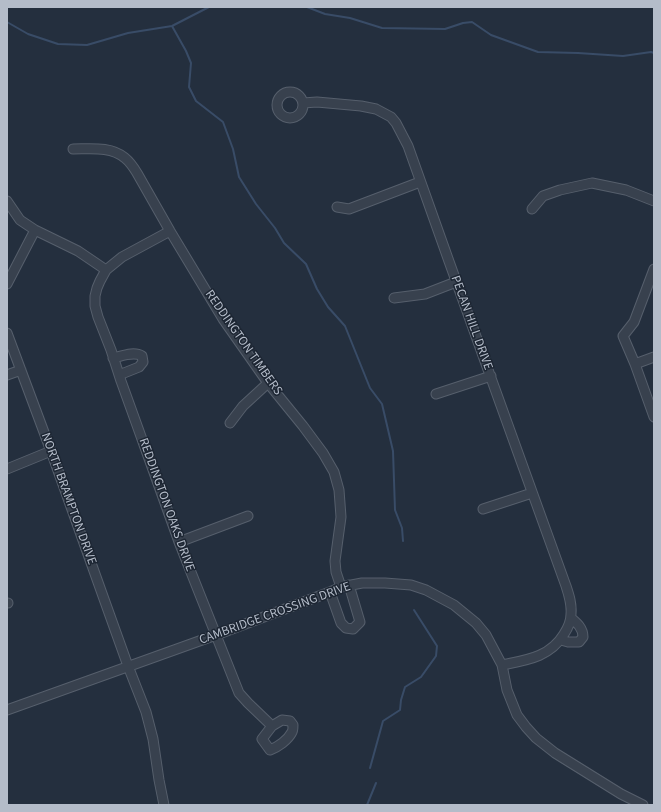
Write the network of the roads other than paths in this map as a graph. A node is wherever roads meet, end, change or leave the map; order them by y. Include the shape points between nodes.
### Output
1 (303, 103) dead end
2 (73, 149) dead end
3 (420, 182) junction
4 (7, 201) edge
5 (654, 201) edge
6 (337, 207) dead end
7 (532, 209) dead end
8 (35, 230) junction
9 (170, 231) junction
10 (654, 269) edge
11 (106, 270) junction
12 (456, 282) junction
13 (7, 284) edge
14 (394, 298) dead end
15 (7, 333) edge
16 (654, 357) edge
17 (113, 358) junction
18 (635, 364) junction
19 (21, 370) junction
20 (7, 375) edge
21 (119, 375) junction
22 (491, 376) junction
23 (268, 383) junction
24 (436, 394) dead end
25 (654, 417) edge
26 (230, 423) dead end
27 (51, 450) junction
28 (7, 469) edge
29 (532, 493) junction
30 (483, 509) dead end
31 (248, 516) dead end
32 (179, 542) junction
33 (345, 586) junction
34 (330, 592) junction
35 (571, 618) junction
36 (216, 635) junction
37 (561, 640) junction
38 (502, 665) junction
39 (128, 666) junction
40 (7, 710) edge
41 (272, 726) dead end
42 (164, 805) edge
43 (643, 805) edge

1 - 3 street, PECAN HILL DRIVE via 361,106 376,109 391,118 408,146
2 - 9 street, REDDINGTON TIMBERS via 110,150 125,158 137,173
3 - 6 street via 349,209
3 - 12 street, PECAN HILL DRIVE
4 - 8 street via 20,220
5 - 7 street via 626,190 592,183 543,196
8 - 11 street via 78,251
8 - 13 street
9 - 11 street, REDDINGTON OAKS DRIVE via 122,257
9 - 23 street, REDDINGTON TIMBERS via 223,319
10 - 18 street via 634,322 623,336
11 - 17 street, REDDINGTON OAKS DRIVE via 97,288 95,306
12 - 14 street via 425,294
12 - 22 street, PECAN HILL DRIVE
15 - 19 street, NORTH BRAMPTON DRIVE
16 - 18 street
17 - 21 street, REDDINGTON OAKS DRIVE
17 - 21 street via 135,354 142,356 143,362 139,367
18 - 25 street
19 - 20 street
19 - 27 street, NORTH BRAMPTON DRIVE
21 - 32 street, REDDINGTON OAKS DRIVE
22 - 24 street
22 - 29 street, PECAN HILL DRIVE
23 - 26 street via 243,406
23 - 33 street, REDDINGTON TIMBERS via 323,452 334,472 339,490 341,517 336,572
27 - 28 street
27 - 39 street, NORTH BRAMPTON DRIVE
29 - 30 street
29 - 35 street, PECAN HILL DRIVE via 566,586
31 - 32 street
32 - 36 street, REDDINGTON OAKS DRIVE
33 - 34 street, CAMBRIDGE CROSSING DRIVE
33 - 34 street, REDDINGTON TIMBERS via 360,622 353,629 346,628 341,623
33 - 38 street, CAMBRIDGE CROSSING DRIVE via 362,583 411,585 441,597 454,604 476,623 486,635
34 - 36 street, CAMBRIDGE CROSSING DRIVE
35 - 37 street, PECAN HILL DRIVE
35 - 37 street via 583,631 583,637 579,642
36 - 39 street, CAMBRIDGE CROSSING DRIVE
36 - 41 street, REDDINGTON OAKS DRIVE via 239,693
37 - 38 street, PECAN HILL DRIVE via 547,652 536,657
38 - 43 street, CAMBRIDGE CROSSING DRIVE via 507,690 517,715 536,738 555,753
39 - 40 street, CAMBRIDGE CROSSING DRIVE
39 - 42 street, NORTH BRAMPTON DRIVE via 152,732

